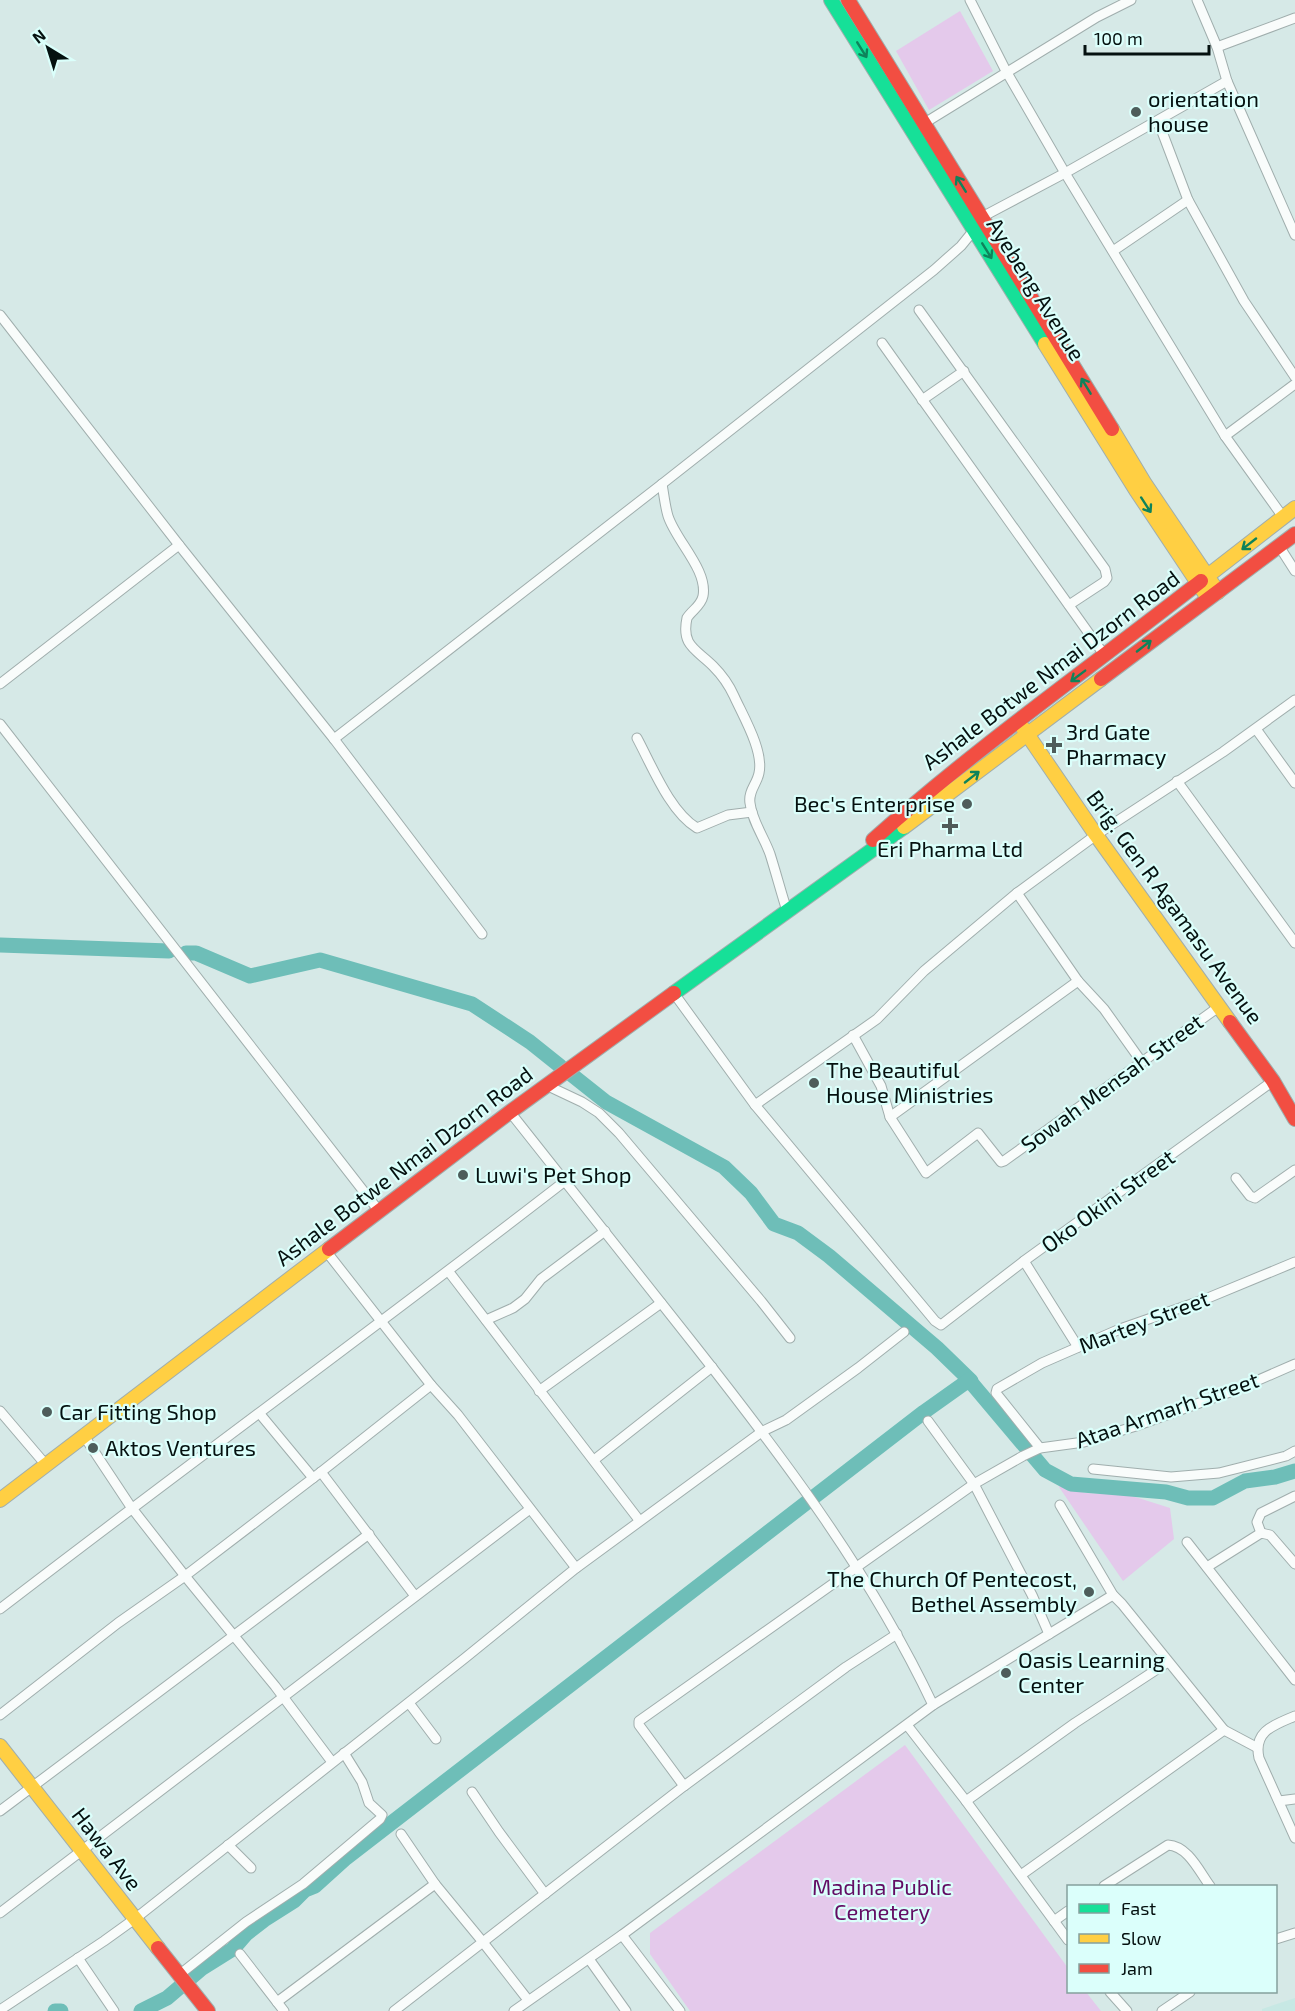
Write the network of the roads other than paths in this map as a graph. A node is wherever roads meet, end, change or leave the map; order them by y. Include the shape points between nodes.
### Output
1 (831, 0) edge
2 (848, 0) edge
3 (970, 0) edge
4 (1131, 0) edge
5 (1197, 0) edge
6 (1295, 18) edge
7 (1217, 47) junction
8 (1006, 71) junction
9 (1227, 81) junction
10 (1158, 121) junction
11 (922, 124) junction
12 (1065, 173) junction
13 (1188, 200) junction
14 (982, 217) junction
15 (974, 230) junction
16 (1295, 235) edge
17 (1113, 251) junction
18 (919, 310) dead end
19 (0, 315) edge
20 (882, 343) dead end
21 (964, 372) junction
22 (1295, 377) edge
23 (1295, 384) edge
24 (922, 400) junction
25 (1225, 436) junction
26 (662, 484) junction
27 (1295, 508) edge
28 (1283, 516) junction
29 (1295, 534) edge
30 (178, 545) junction
31 (1279, 546) junction
32 (1186, 556) junction
33 (1225, 562) junction
34 (1295, 571) edge
35 (1202, 581) junction
36 (1213, 595) junction
37 (1176, 599) junction
38 (1069, 605) junction
39 (1105, 656) junction
40 (0, 684) edge
41 (1295, 700) edge
42 (1018, 722) junction
43 (0, 724) edge
44 (1256, 729) junction
45 (1027, 734) junction
46 (637, 738) dead end
47 (334, 740) junction
48 (1177, 781) junction
49 (1295, 783) edge
50 (752, 812) junction
51 (1096, 836) junction
52 (839, 872) junction
53 (1017, 894) junction
54 (786, 911) junction
55 (482, 934) dead end
56 (1295, 943) edge
57 (1078, 981) junction
58 (673, 992) junction
59 (1220, 1006) junction
60 (853, 1035) junction
61 (1141, 1061) junction
62 (1274, 1081) junction
63 (546, 1085) junction
64 (755, 1105) junction
65 (510, 1112) junction
66 (890, 1118) junction
67 (1295, 1119) edge
68 (1295, 1170) edge
69 (1236, 1178) dead end
70 (565, 1181) junction
71 (379, 1211) junction
72 (604, 1232) junction
73 (326, 1251) junction
74 (1024, 1261) junction
75 (1295, 1262) edge
76 (448, 1272) junction
77 (661, 1302) junction
78 (486, 1320) junction
79 (381, 1322) junction
80 (904, 1332) dead end
81 (790, 1338) dead end
82 (1078, 1347) junction
83 (1295, 1364) edge
84 (712, 1367) junction
85 (431, 1385) junction
86 (539, 1391) junction
87 (0, 1411) edge
88 (260, 1414) junction
89 (928, 1421) dead end
90 (763, 1431) junction
91 (84, 1436) junction
92 (1039, 1449) junction
93 (1295, 1451) edge
94 (594, 1460) junction
95 (46, 1465) junction
96 (1093, 1469) dead end
97 (321, 1472) junction
98 (313, 1478) junction
99 (974, 1484) junction
100 (1295, 1496) edge
101 (0, 1500) edge
102 (1060, 1505) dead end
103 (131, 1507) junction
104 (530, 1509) junction
105 (639, 1520) junction
106 (1261, 1533) junction
107 (369, 1534) junction
108 (1187, 1542) dead end
109 (1295, 1564) edge
110 (857, 1566) junction
111 (1207, 1567) junction
112 (576, 1568) junction
113 (184, 1576) junction
114 (1113, 1595) junction
115 (415, 1596) junction
116 (0, 1609) edge
117 (897, 1634) junction
118 (1049, 1635) junction
119 (234, 1637) junction
120 (1168, 1662) junction
121 (1295, 1680) edge
122 (283, 1698) junction
123 (409, 1702) junction
124 (933, 1705) junction
125 (0, 1715) edge
126 (1295, 1716) edge
127 (907, 1725) junction
128 (1224, 1730) junction
129 (436, 1739) dead end
130 (0, 1746) edge
131 (1256, 1747) junction
132 (344, 1753) junction
133 (332, 1762) junction
134 (32, 1786) junction
135 (684, 1786) junction
136 (472, 1792) dead end
137 (1295, 1799) edge
138 (966, 1800) junction
139 (1279, 1801) junction
140 (0, 1811) edge
141 (401, 1834) dead end
142 (1295, 1838) edge
143 (228, 1845) junction
144 (81, 1850) junction
145 (251, 1868) dead end
146 (1021, 1875) junction
147 (435, 1884) junction
148 (1107, 1885) edge
149 (1209, 1885) edge
150 (545, 1894) junction
151 (1067, 1912) edge
152 (0, 1913) edge
153 (136, 1918) junction
154 (1054, 1921) junction
155 (1295, 1932) edge
156 (622, 1935) junction
157 (1277, 1938) edge
158 (1067, 1939) edge
159 (482, 1941) junction
160 (240, 1954) dead end
161 (78, 1958) junction
162 (589, 1959) junction
163 (183, 1979) junction
164 (1111, 1993) edge
165 (1189, 1993) edge
166 (528, 2000) junction
167 (277, 2002) junction
168 (0, 2010) edge
169 (114, 2011) edge
170 (208, 2011) edge
171 (284, 2011) edge
172 (394, 2011) edge
173 (514, 2011) edge
174 (626, 2011) edge
175 (680, 2011) edge
176 (1127, 2011) edge
177 (1162, 2011) edge

1 -> 15 main road, Ayebeng Avenue
2 - 11 main road, Ayebeng Avenue
3 - 8 street
4 - 8 street
5 - 7 street
6 - 7 street
7 - 9 street
8 - 11 street
8 - 12 street
9 - 10 street
9 - 16 street
10 - 12 street
10 - 13 street
14 -> 11 main road, Ayebeng Avenue
12 - 14 street
12 - 17 street
13 - 17 street
13 - 22 street via 1244,301
32 -> 14 main road, Ayebeng Avenue
15 - 26 street via 934,270
15 -> 32 main road, Ayebeng Avenue
17 - 25 street
18 - 21 street
19 - 30 street
20 - 24 street
21 - 24 street
21 - 38 street via 1105,569 1104,582
23 - 25 street
24 - 38 street
25 - 28 street
26 - 47 street
26 - 50 street via 675,533 703,582 703,598 687,618 688,644 718,671 733,693 757,749 760,763 750,792
27 - 28 main road, Ashale Botwe Nmai Dzorn Road
28 -> 33 main road, Ashale Botwe Nmai Dzorn Road
29 - 31 main road, Ashale Botwe Nmai Dzorn Road
30 - 40 street
30 - 47 street
31 - 34 street
31 - 36 main road, Ashale Botwe Nmai Dzorn Road
32 - 33 main road via 1207,564
32 - 35 main road, Ayebeng Avenue
32 - 37 main road via 1187,579
33 - 35 main road, Ashale Botwe Nmai Dzorn Road
35 - 36 main road, Ayebeng Avenue
35 - 37 main road, Ashale Botwe Nmai Dzorn Road
45 -> 36 main road, Ashale Botwe Nmai Dzorn Road
37 - 39 main road, Ashale Botwe Nmai Dzorn Road
38 - 39 street
39 -> 42 main road, Ashale Botwe Nmai Dzorn Road
41 - 44 street
42 - 45 main road, Brig. Gen R Agamasu Avenue
42 - 52 main road, Ashale Botwe Nmai Dzorn Road via 924,794
43 - 71 street
44 - 48 street
44 - 49 street
45 - 51 main road, Brig. Gen R Agamasu Avenue
52 -> 45 main road, Ashale Botwe Nmai Dzorn Road
46 - 50 street via 671,802 688,823 696,828 728,815
47 - 55 street
48 - 51 street
48 - 56 street
50 - 54 street via 770,853
51 - 53 street
51 - 59 main road, Brig. Gen R Agamasu Avenue
52 - 54 main road, Ashale Botwe Nmai Dzorn Road
53 - 57 street
53 - 60 street
54 - 58 main road, Ashale Botwe Nmai Dzorn Road
57 - 61 street via 1104,1009
57 - 66 street
58 - 63 main road, Ashale Botwe Nmai Dzorn Road
58 - 64 street
59 - 61 street, Sowah Mensah Street
59 - 62 main road, Brig. Gen R Agamasu Avenue
60 - 64 street
60 - 66 street via 881,1086
61 - 66 street, Sowah Mensah Street via 1001,1162 978,1133 925,1172
62 - 67 main road, Brig. Gen R Agamasu Avenue
62 - 74 street, Oko Okini Street
63 - 65 main road, Ashale Botwe Nmai Dzorn Road
63 - 81 street via 599,1113 619,1133
64 - 74 street, Oko Okini Street via 941,1325
65 - 70 street
65 - 71 main road, Ashale Botwe Nmai Dzorn Road
68 - 69 street via 1255,1198
70 - 72 street
70 - 76 street
71 - 73 main road, Ashale Botwe Nmai Dzorn Road
72 - 77 street
72 - 78 street via 541,1279 513,1308
73 - 79 street
73 - 91 main road, Ashale Botwe Nmai Dzorn Road
74 - 82 street
75 - 82 street, Martey Street
76 - 78 street
76 - 79 street
77 - 84 street
77 - 86 street
78 - 86 street
79 - 85 street
79 - 88 street
80 - 90 street via 786,1420
82 - 92 street, Martey Street via 997,1389 996,1393
83 - 92 street, Ataa Armarh Street via 1136,1426 1084,1442
84 - 90 street
84 - 94 street
85 - 97 street
85 - 104 street
86 - 94 street
87 - 95 street
88 - 98 street
88 - 103 street
89 - 99 street
90 - 105 street
90 - 110 street
91 - 95 main road, Ashale Botwe Nmai Dzorn Road
91 - 103 street
92 - 99 street, Ataa Armarh Street
93 - 96 street via 1219,1473 1172,1477
94 - 105 street
95 - 101 main road, Ashale Botwe Nmai Dzorn Road
97 - 98 street
97 - 107 street
98 - 113 street
99 - 110 street, Ataa Armarh Street
99 - 118 street
100 - 106 street via 1261,1513 1257,1522
102 - 114 street
103 - 113 street
103 - 116 street
104 - 112 street
104 - 115 street
105 - 112 street
106 - 109 street via 1270,1535
106 - 111 street
107 - 115 street
107 - 119 street
108 - 111 street
110 - 117 street
110 - 135 street, Ataa Armarh Street via 639,1721
111 - 121 street
112 - 123 street
113 - 119 street
113 - 125 street
114 - 118 street
114 - 120 street
115 - 122 street
117 - 124 street
117 - 135 street
118 - 124 street
119 - 122 street
119 - 134 street
120 - 128 street
120 - 138 street
122 - 133 street
122 - 144 street
123 - 129 street
123 - 132 street
124 - 127 street
126 - 131 street via 1266,1731
127 - 138 street
127 - 156 street
128 - 131 street
128 - 146 street
130 - 134 main road, Hawa Ave
131 - 139 street
132 - 133 street
132 - 163 street via 362,1782 369,1803 382,1815 380,1819 303,1884 246,1922
133 - 143 street
134 - 140 street
134 - 144 main road, Hawa Ave
135 - 150 street
136 - 150 street
137 - 139 street
138 - 146 street
139 - 142 street
141 - 147 street
143 - 145 street
143 - 153 street
144 - 152 street
144 - 153 main road, Hawa Ave
146 - 154 street
147 - 159 street
147 - 167 street
148 - 149 street via 1168,1845 1174,1845 1184,1851
150 - 159 street
151 - 154 street
153 - 161 street
153 - 163 main road, Hawa Ave
154 - 158 street
155 - 157 street
156 - 162 street
156 - 175 street
159 - 166 street
159 - 172 street
160 - 167 street
161 - 168 street
161 - 169 street
162 - 166 street
162 - 174 street
163 - 170 main road, Hawa Ave
164 - 176 street
165 - 177 street
166 - 173 street
167 - 171 street

